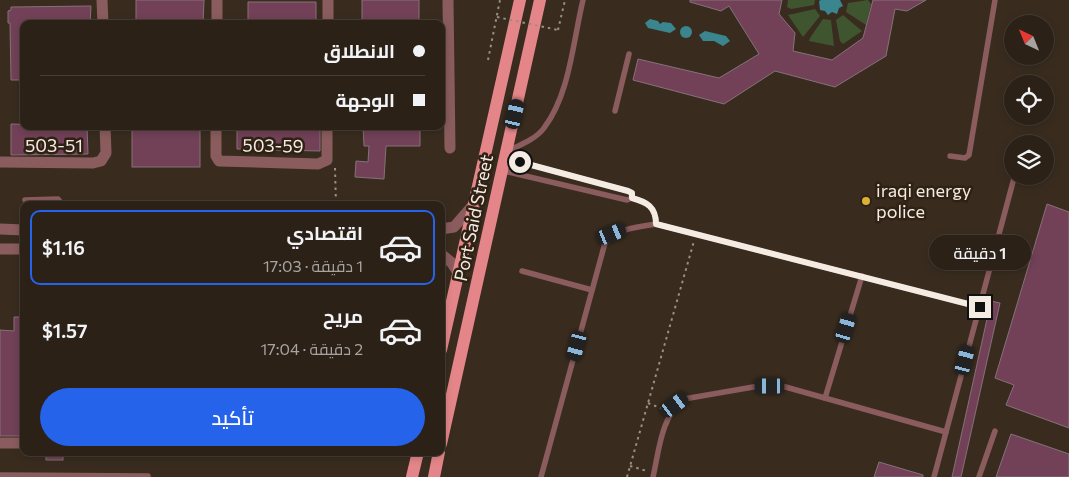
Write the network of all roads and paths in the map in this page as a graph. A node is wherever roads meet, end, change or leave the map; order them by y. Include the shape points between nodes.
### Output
1 (102, 0) edge
2 (217, 0) edge
3 (328, 0) edge
4 (448, 0) edge
5 (500, 0) edge
6 (520, 0) edge
7 (540, 0) edge
8 (564, 0) edge
9 (583, 0) edge
10 (995, 0) edge
11 (497, 17) junction
12 (103, 20) edge
13 (217, 20) edge
14 (328, 20) edge
15 (629, 54) dead end
16 (488, 60) dead end
17 (615, 111) dead end
18 (105, 130) edge
19 (216, 130) edge
20 (327, 130) edge
21 (450, 148) dead end
22 (950, 156) dead end
23 (327, 160) junction
24 (505, 160) junction
25 (0, 162) edge
26 (533, 165) junction
27 (530, 176) junction
28 (1012, 185) edge
29 (632, 198) junction
30 (25, 200) dead end
31 (60, 201) edge
32 (336, 201) edge
33 (474, 204) junction
34 (656, 224) junction
35 (445, 228) edge
36 (0, 230) edge
37 (20, 230) edge
38 (696, 234) junction
39 (0, 249) edge
40 (20, 249) edge
41 (445, 257) edge
42 (522, 272) dead end
43 (459, 274) junction
44 (862, 276) junction
45 (592, 290) junction
46 (980, 307) junction
47 (445, 317) edge
48 (825, 398) junction
49 (648, 403) junction
50 (671, 412) junction
51 (445, 426) edge
52 (995, 431) dead end
53 (946, 432) junction
54 (0, 443) edge
55 (20, 443) edge
56 (417, 456) edge
57 (438, 456) edge
58 (630, 466) junction
59 (0, 475) edge
60 (653, 475) edge
61 (148, 476) dead end
62 (412, 477) edge
63 (434, 477) edge
64 (541, 477) edge
65 (628, 477) edge
66 (934, 477) edge
67 (979, 477) edge

1 - 12 street
2 - 13 street
3 - 14 street
4 - 21 street
5 - 11 path
6 - 33 main road, Port Said Street
7 - 24 main road, Port Said Street
8 - 11 path, bridge via 558,30
9 - 24 lane via 563,88 555,106 544,128
10 - 22 lane via 969,155 965,158
11 - 16 path
15 - 17 lane
18 - 25 street, 503-51 via 106,153 93,163
19 - 23 street, 503-59 via 216,156 219,161 318,164
20 - 23 street, 503-59
23 - 32 path via 336,168
24 - 26 lane
24 - 27 lane
24 - 51 main road, Port Said Street
26 - 27 lane
26 - 29 lane via 628,191
27 - 29 lane via 628,200
28 - 46 lane
29 - 34 lane via 651,206 656,214
30 - 31 lane via 58,198
33 - 35 street via 454,227
33 - 43 main road, Port Said Street
34 - 38 lane
34 - 45 lane via 630,227 612,234 605,243
36 - 37 street
38 - 44 lane
38 - 49 path
39 - 40 street
41 - 43 street
42 - 45 lane
43 - 47 main road, Port Said Street
44 - 46 lane
44 - 48 lane
45 - 64 lane
46 - 53 lane
48 - 50 lane via 782,386 759,386 684,399
48 - 53 lane
49 - 50 path
49 - 58 path
50 - 60 lane via 666,420
52 - 67 lane
53 - 66 lane
54 - 55 street
56 - 62 main road
57 - 63 main road
58 - 60 path
58 - 65 path
59 - 61 lane

